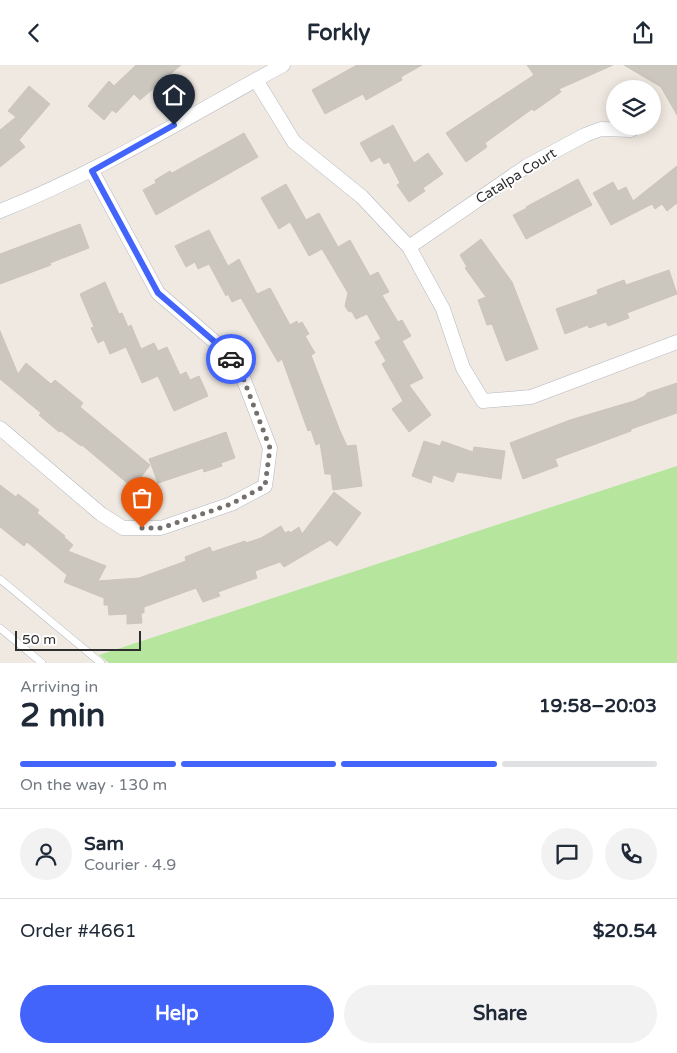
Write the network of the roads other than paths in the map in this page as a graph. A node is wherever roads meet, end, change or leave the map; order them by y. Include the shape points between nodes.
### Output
1 (283, 65) edge
2 (256, 80) junction
3 (606, 129) edge
4 (92, 171) junction
5 (0, 211) edge
6 (409, 247) junction
7 (677, 342) edge
8 (0, 429) edge
9 (0, 579) edge
10 (0, 629) edge
11 (42, 663) edge
12 (101, 663) edge

1 - 2 street
2 - 4 street
2 - 6 street via 294,142 362,197
3 - 6 street, Catalpa Court via 585,135 527,166
4 - 5 street
4 - 8 street via 158,293 222,348 240,370 270,448 265,486 231,504 161,528 123,528 101,514
6 - 7 street via 443,309 463,368 483,401 531,397
9 - 12 lane
10 - 11 lane

